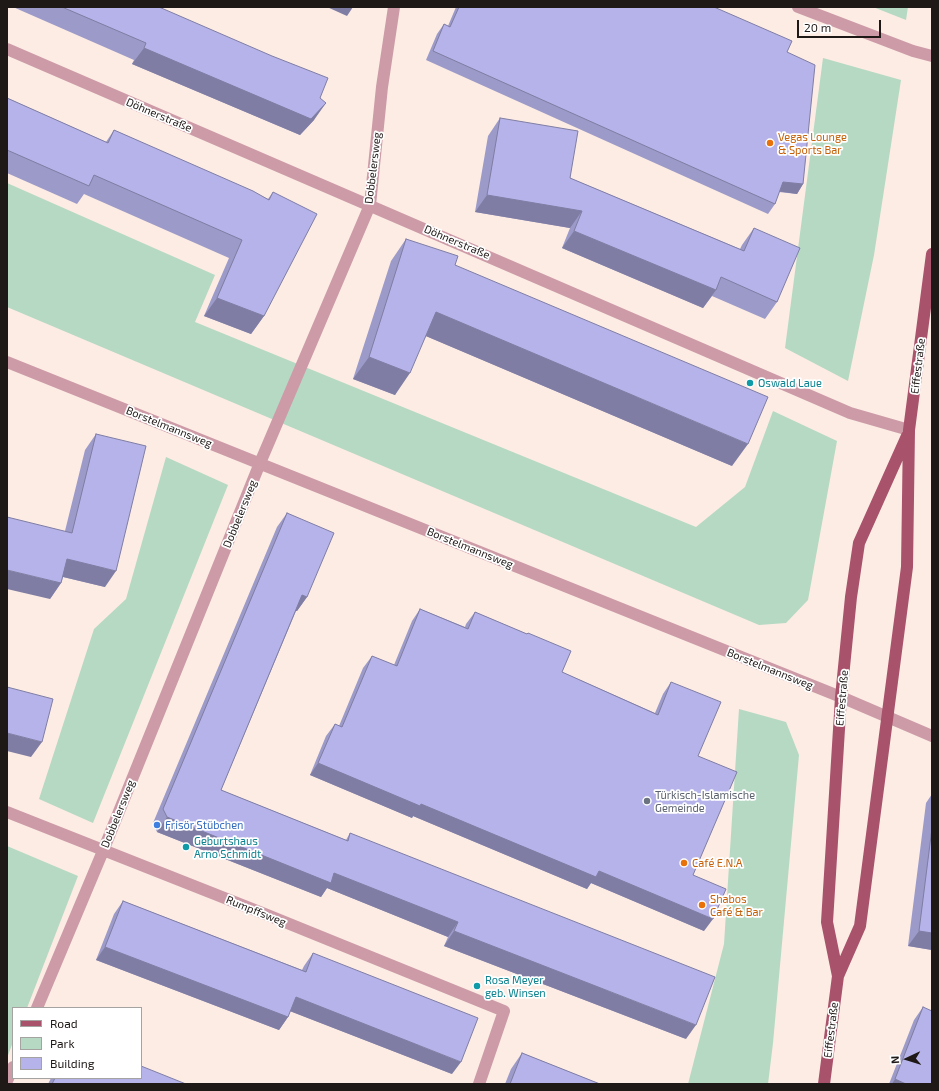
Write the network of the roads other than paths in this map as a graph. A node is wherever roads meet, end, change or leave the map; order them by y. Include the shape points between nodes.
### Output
1 (394, 7) edge
2 (798, 7) edge
3 (7, 49) edge
4 (932, 56) edge
5 (370, 205) junction
6 (932, 254) edge
7 (7, 362) edge
8 (909, 430) junction
9 (260, 463) junction
10 (841, 697) junction
11 (887, 717) junction
12 (932, 736) edge
13 (7, 812) edge
14 (103, 851) junction
15 (838, 976) junction
16 (38, 1007) edge
17 (12, 1069) edge
18 (7, 1081) edge
19 (479, 1084) edge
20 (824, 1084) edge

1 - 5 street, Dobbelersweg via 382,87
2 - 4 street
3 - 5 street, Döhnerstraße
5 - 8 street, Döhnerstraße via 850,413
5 - 9 street, Dobbelersweg
6 - 8 main road, Eiffestraße
7 - 9 street, Borstelmannsweg
8 - 10 main road, Eiffestraße via 858,543
8 - 11 main road, Eiffestraße via 907,567
9 - 10 street, Borstelmannsweg
9 - 14 street, Dobbelersweg
10 - 11 street, Borstelmannsweg
10 - 15 main road, Eiffestraße via 827,922
11 - 12 street, Borstelmannsweg
11 - 15 main road, Eiffestraße via 860,926
13 - 14 street, Rumpffsweg
14 - 16 street, Dobbelersweg
14 - 19 street, Rumpffsweg via 504,1011
15 - 20 main road, Eiffestraße
17 - 18 street

